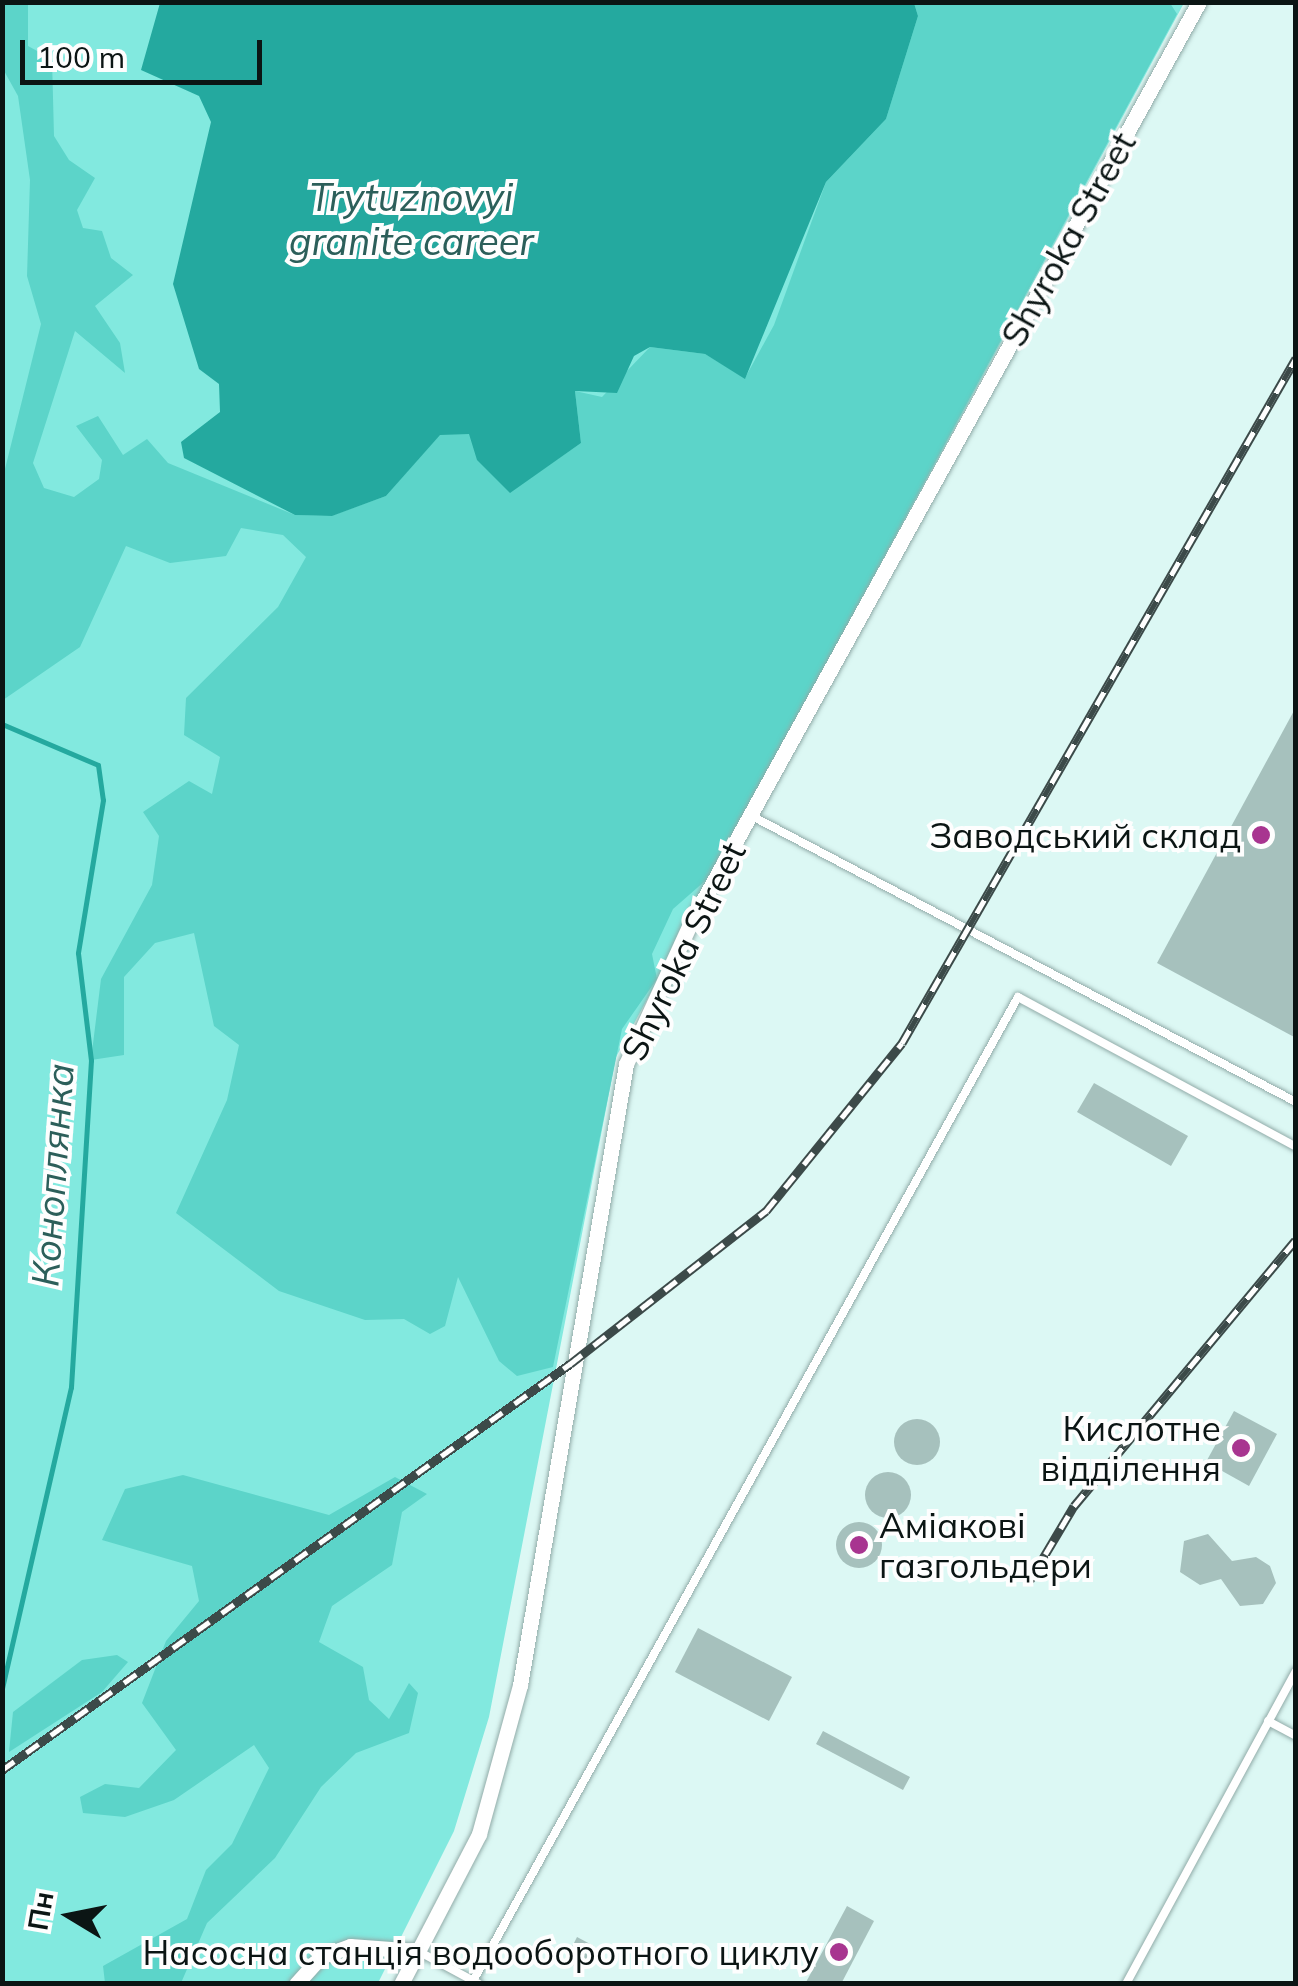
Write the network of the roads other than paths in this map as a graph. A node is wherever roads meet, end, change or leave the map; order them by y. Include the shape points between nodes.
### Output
1 (1199, 2) edge
2 (750, 814) junction
3 (1296, 1102) edge
4 (1296, 1147) edge
5 (1296, 1671) edge
6 (1268, 1722) junction
7 (1296, 1736) edge
8 (418, 1951) junction
9 (476, 1982) edge
10 (296, 1984) edge
11 (401, 1984) edge
12 (1126, 1984) edge

1 - 2 street, Shyroka Street
2 - 3 lane
2 - 8 street, Shyroka Street via 626,1064 520,1685 479,1834
4 - 9 lane via 1018,997
5 - 6 lane
6 - 7 lane
6 - 12 lane
8 - 9 lane
8 - 10 street via 350,1946 320,1957
8 - 11 street, Shyroka Street

